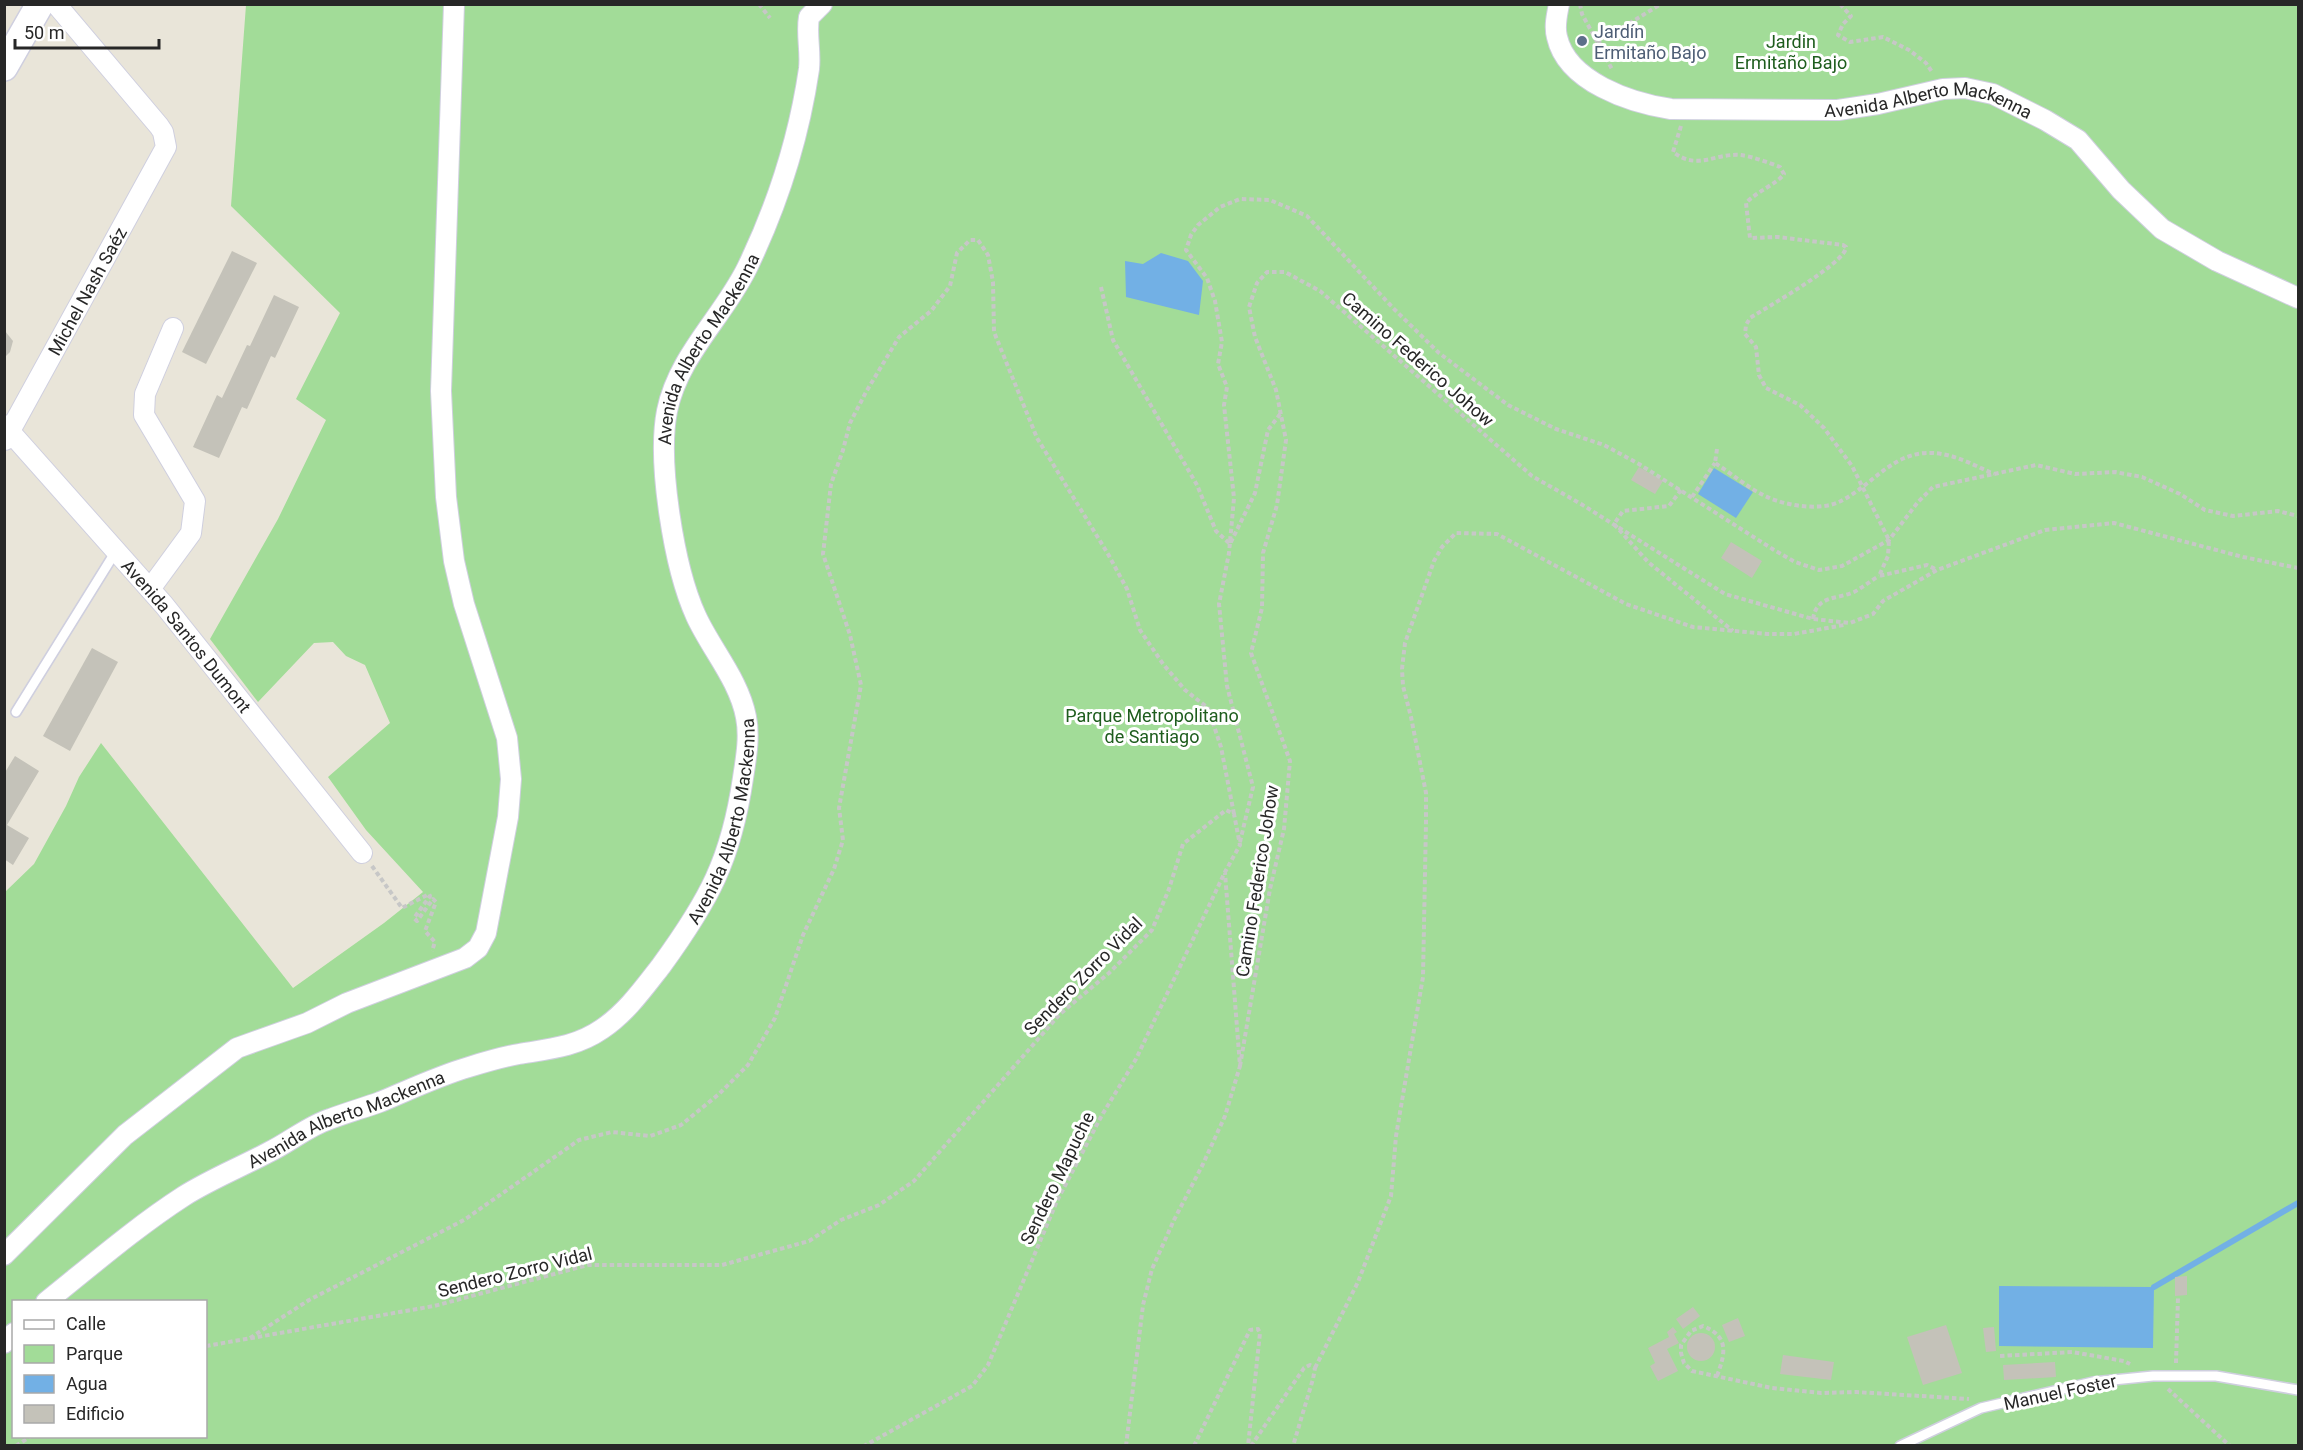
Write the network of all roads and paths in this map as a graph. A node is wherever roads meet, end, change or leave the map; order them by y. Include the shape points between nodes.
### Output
1 (40, 4) edge
2 (56, 4) edge
3 (454, 4) edge
4 (759, 4) edge
5 (822, 4) edge
6 (1559, 4) edge
7 (1580, 4) edge
8 (1661, 4) edge
9 (1840, 4) edge
10 (770, 18) dead end
11 (1597, 43) junction
12 (4, 67) edge
13 (1618, 80) dead end
14 (1943, 89) junction
15 (1686, 109) junction
16 (1101, 287) dead end
17 (2298, 298) edge
18 (173, 328) dead end
19 (1281, 413) junction
20 (6, 433) edge
21 (1717, 449) dead end
22 (1715, 463) junction
23 (1995, 475) junction
24 (1862, 488) junction
25 (1681, 490) junction
26 (1692, 497) junction
27 (2298, 516) edge
28 (1614, 524) junction
29 (1889, 540) junction
30 (1230, 544) junction
31 (116, 550) junction
32 (2298, 567) edge
33 (1937, 570) junction
34 (1878, 576) junction
35 (150, 589) junction
36 (1813, 620) junction
37 (1850, 623) junction
38 (1732, 631) junction
39 (16, 712) dead end
40 (1234, 814) junction
41 (1240, 845) junction
42 (363, 853) joint
43 (1225, 872) junction
44 (424, 975) junction
45 (1240, 1066) junction
46 (4, 1255) edge
47 (2178, 1297) dead end
48 (49, 1300) edge
49 (250, 1338) junction
50 (207, 1346) edge
51 (1314, 1368) junction
52 (1717, 1376) junction
53 (2176, 1376) junction
54 (2298, 1389) edge
55 (1981, 1408) junction
56 (30, 1438) edge
57 (16, 1446) edge
58 (864, 1446) edge
59 (1126, 1446) edge
60 (1194, 1446) edge
61 (1249, 1446) edge
62 (1293, 1446) edge
63 (1900, 1446) edge

1 - 12 main road
2 - 20 street, Michel Nash Saéz via 159,126 166,141 162,157
3 - 44 street via 441,391 446,497 453,561 507,738 511,779 508,817 486,933 478,948 465,958
4 - 10 path
5 - 48 street, Avenida Alberto Mackenna via 809,17 810,62 805,95 776,200 745,272 678,377 663,435 667,490 684,583 695,615 736,689 746,717 748,748 734,830 719,875 702,906 640,994 602,1029 567,1046 463,1068 319,1123 180,1199
6 - 15 street, Avenida Alberto Mackenna via 1557,39 1570,60 1591,81 1618,96 1651,106
7 - 11 path via 1581,14
8 - 11 path
9 - 14 path via 1851,16 1838,35 1850,42 1883,37 1909,50 1926,63
11 - 13 path
14 - 15 street, Avenida Alberto Mackenna via 1838,110
14 - 17 street, Avenida Alberto Mackenna via 1965,88 1993,94 2045,120 2078,140 2121,190 2162,229 2217,261
15 - 24 path via 1673,152 1682,159 1699,162 1740,155 1780,167 1784,174 1746,203 1750,238 1778,237 1846,247 1843,257 1750,318 1745,334 1756,347 1759,375 1766,388 1800,405 1824,428 1852,466
16 - 30 path via 1113,340 1197,485 1216,531
18 - 35 street via 145,394 144,416 195,501 191,533
19 - 28 path, Camino Federico Johow via 1249,307 1257,283 1268,272 1285,272 1320,291 1532,476
19 - 30 path via 1268,430 1256,494
19 - 45 path, Camino Federico Johow via 1286,440 1284,463 1263,553 1262,608 1251,653 1290,761 1284,829
20 - 31 street, Avenida Santos Dumont
21 - 22 path
22 - 24 path via 1776,501 1796,505 1839,503
22 - 26 path
23 - 24 path via 1942,454 1915,455 1890,465
23 - 27 path via 2036,465 2075,474 2115,472 2142,477 2205,510 2233,516 2278,511
23 - 29 path via 1934,487
24 - 29 path
25 - 26 path
25 - 28 path via 1669,506 1623,511
25 - 30 path via 1604,445 1556,429 1508,405 1439,353 1307,216 1270,200 1240,199 1220,207 1198,225 1186,250 1207,278 1222,342 1218,364 1227,387 1224,405 1234,498
26 - 29 path via 1795,562 1820,570 1842,566
28 - 36 path, Camino Federico Johow via 1725,594
28 - 38 path via 1648,561
29 - 34 path via 1888,556
30 - 41 path via 1219,604 1227,686 1253,787
31 - 35 street, Avenida Santos Dumont
31 - 39 lane
32 - 33 path via 2243,558 2114,523 2045,530
33 - 34 path via 1927,565
33 - 37 path via 1883,601 1873,614
34 - 36 path via 1854,592 1822,602 1815,608
35 - 42 street, Avenida Santos Dumont
36 - 37 path, Camino Federico Johow
37 - 38 path via 1794,634
38 - 51 path via 1693,627 1626,604 1497,534 1456,533 1434,561 1405,644 1402,669 1426,793 1423,977 1396,1136 1391,1196 1358,1282
40 - 41 path
40 - 49 path, Sendero Zorro Vidal via 1226,810 1183,844 1152,930 1060,1014 914,1181 879,1205 840,1220 810,1241 723,1265 588,1265 434,1306
40 - 49 path via 1221,747 1208,708 1185,690 1140,630 1127,589 1037,438 994,332 988,255 978,240 970,240 957,253 950,286 931,311 899,337 866,392 850,423 831,484 823,554 850,635 861,685 839,808 843,840 803,935 775,1018 748,1065 681,1125 650,1136 612,1132 579,1140 464,1220 309,1300
41 - 43 path
42 - 44 path via 402,908 429,894 414,918 417,921 434,899 436,902 425,931 435,942
43 - 45 path
43 - 58 path, Sendero Mapuche via 1136,1059 1057,1201 988,1365 972,1386
44 - 46 street via 347,1003 308,1023 237,1047 125,1135
45 - 59 path via 1225,1116 1152,1269 1143,1305
47 - 53 path
49 - 50 path, Sendero Zorro Vidal
51 - 61 path via 1304,1368
51 - 62 path
52 - 52 path via 1692,1371 1684,1364 1681,1353 1691,1331 1703,1326 1724,1347
52 - 55 path via 1821,1393 1969,1399
53 - 54 lane, Manuel Foster via 2216,1376
53 - 55 lane, Manuel Foster via 2093,1382
55 - 63 lane, Manuel Foster
56 - 57 path
60 - 61 path via 1250,1330 1258,1329

